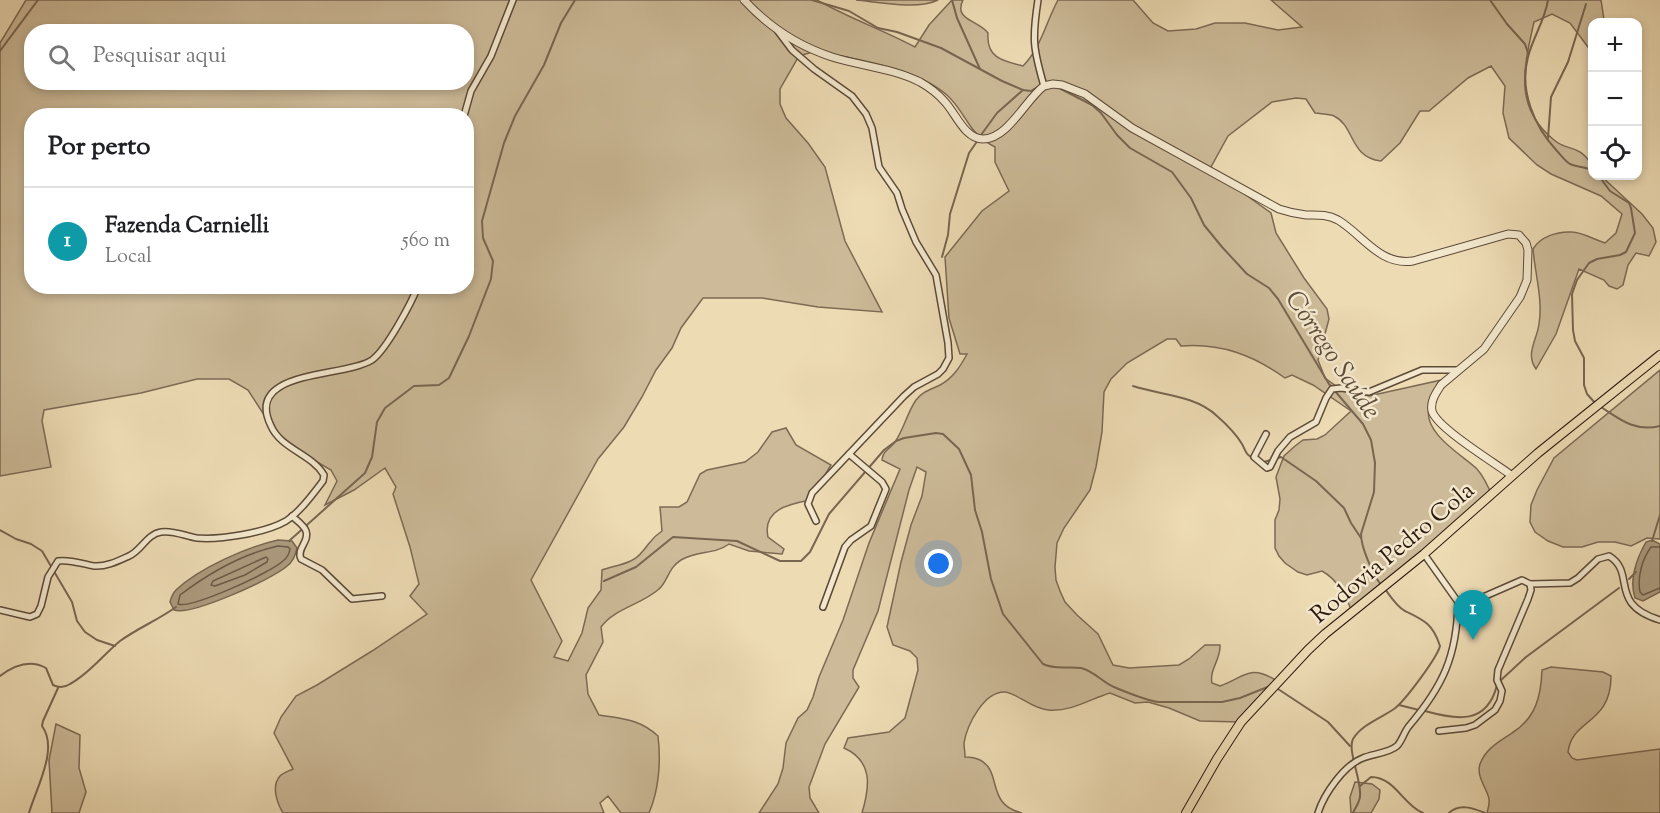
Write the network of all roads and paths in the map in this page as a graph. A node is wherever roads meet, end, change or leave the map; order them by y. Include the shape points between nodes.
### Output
1 (513, 0) edge
2 (744, 0) edge
3 (1038, 0) edge
4 (776, 28) junction
5 (1044, 86) junction
6 (474, 87) edge
7 (472, 90) edge
8 (466, 108) edge
9 (414, 294) edge
10 (1660, 355) edge
11 (1458, 370) junction
12 (1266, 435) dead end
13 (849, 454) junction
14 (1511, 475) junction
15 (292, 516) junction
16 (816, 521) dead end
17 (1424, 554) junction
18 (1530, 584) junction
19 (382, 596) dead end
20 (1458, 602) junction
21 (823, 607) dead end
22 (0, 610) edge
23 (1660, 620) edge
24 (1439, 731) dead end
25 (1186, 813) edge
26 (1318, 813) edge

1 - 6 street
2 - 4 street
3 - 5 street via 1033,42
4 - 5 street via 819,52 905,75 921,83 944,101 971,135 982,139 1008,127
4 - 13 street via 792,50 852,96 866,114 879,167 897,193 916,242 936,275 941,294 949,352 946,365 904,396
5 - 11 street via 1053,84 1085,94 1132,128 1231,184 1279,209 1336,219 1378,252 1398,262 1508,234 1519,235 1528,250 1525,289 1484,349
7 - 8 street
9 - 15 street via 374,358 349,369 288,382 273,392 268,401 273,431 324,475
10 - 14 main road, Rodovia Pedro Cola
11 - 12 street via 1422,370 1369,392 1332,389 1316,422 1290,437 1267,468 1254,457
11 - 14 street via 1436,392 1432,412 1444,427
13 - 16 street via 809,497
13 - 21 street via 886,489 870,526 845,547
14 - 17 main road, Rodovia Pedro Cola
15 - 19 street via 307,534 300,552 302,559 322,570 352,599
15 - 22 street via 285,522 225,537 155,533 134,554 108,564 58,561 48,577 35,616
17 - 20 street
17 - 25 main road, Rodovia Pedro Cola via 1325,634 1252,709
18 - 20 street via 1522,580 1474,601
18 - 23 street via 1573,582 1598,559 1609,556 1620,566 1629,602
18 - 24 street via 1528,599 1498,670 1502,691 1498,706 1472,727
20 - 26 street via 1449,667 1425,707 1396,747 1344,769

